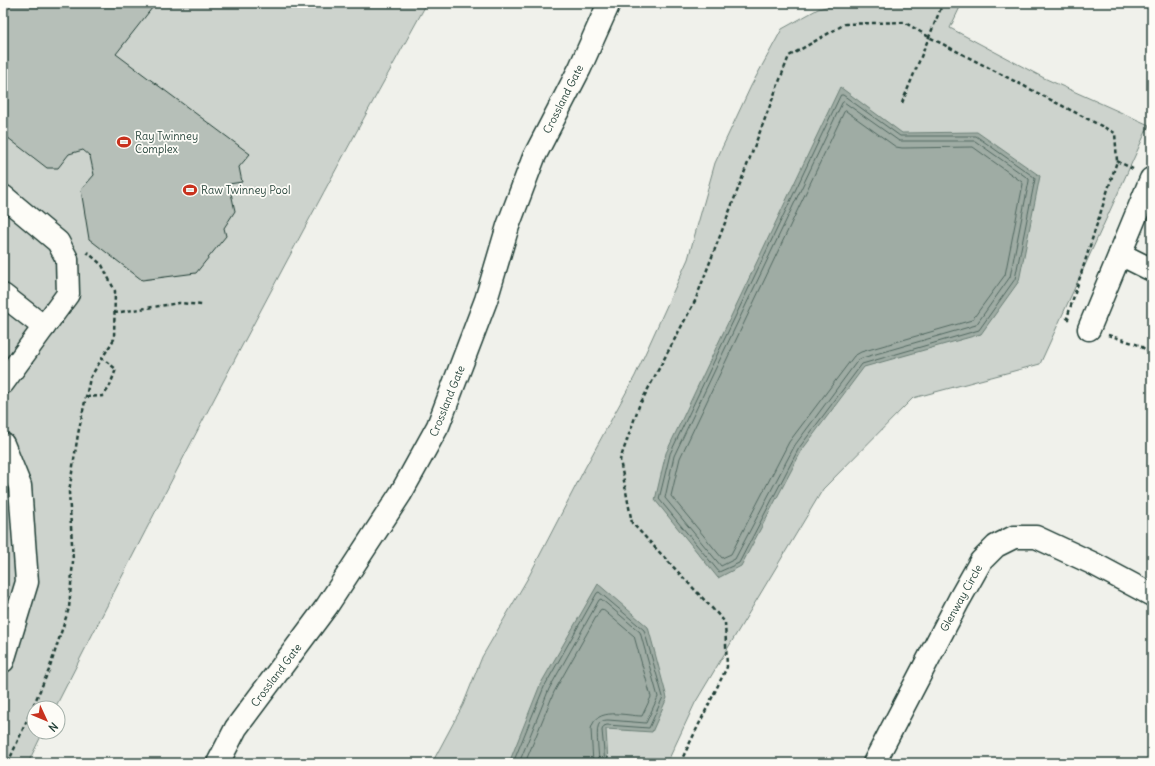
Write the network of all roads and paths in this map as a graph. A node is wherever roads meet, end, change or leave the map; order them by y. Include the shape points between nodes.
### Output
1 (609, 3) edge
2 (943, 3) edge
3 (929, 37) junction
4 (902, 103) dead end
5 (1151, 179) dead end
6 (3, 196) edge
7 (87, 251) dead end
8 (1120, 254) junction
9 (1152, 270) edge
10 (3, 295) edge
11 (202, 305) dead end
12 (114, 313) junction
13 (44, 327) junction
14 (1090, 329) junction
15 (1152, 354) edge
16 (102, 358) junction
17 (3, 383) edge
18 (86, 397) junction
19 (3, 444) edge
20 (1152, 595) edge
21 (3, 661) edge
22 (8, 763) edge
23 (218, 763) edge
24 (680, 763) edge
25 (874, 763) edge

1 - 23 street, Crossland Gate via 580,68 534,157 508,226 486,300 438,426 401,493 332,600 236,728
2 - 3 path
3 - 4 path
3 - 14 path via 1115,133 1117,161 1067,318
3 - 24 path via 904,22 845,24 789,56 695,301 639,406 620,460 632,523 725,622 726,667
5 - 8 street
6 - 13 street via 58,242 67,259 68,294
7 - 12 path via 102,265 115,291
8 - 9 street
8 - 14 street
10 - 13 street
11 - 12 path via 179,303
12 - 16 path via 114,339
13 - 17 street
14 - 15 path via 1139,345
16 - 18 path via 90,378
16 - 18 path via 116,369 109,388 103,396
18 - 22 path via 69,492 73,560 69,608 49,670
19 - 21 street via 20,486 27,582
20 - 25 street, Glenway Circle via 1036,537 1014,537 996,546 981,561

